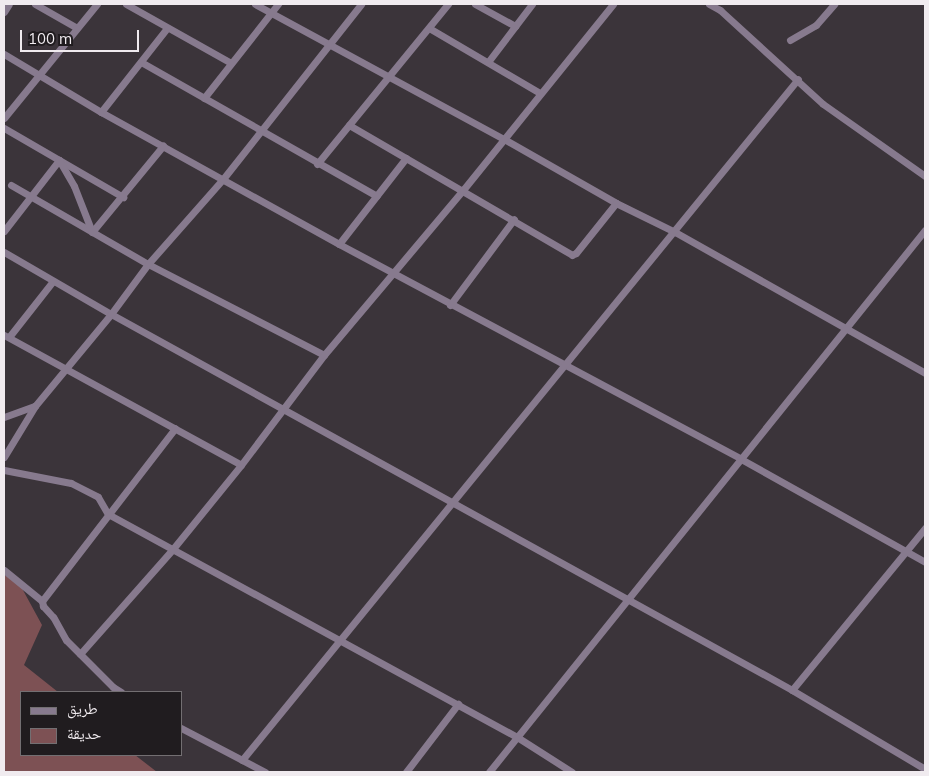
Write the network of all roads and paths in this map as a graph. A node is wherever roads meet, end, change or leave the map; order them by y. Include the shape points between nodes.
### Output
1 (9, 4) edge
2 (35, 4) edge
3 (97, 4) edge
4 (126, 4) edge
5 (255, 4) edge
6 (278, 4) edge
7 (361, 4) edge
8 (448, 4) edge
9 (475, 4) edge
10 (532, 4) edge
11 (613, 4) edge
12 (708, 4) edge
13 (834, 4) edge
14 (4, 12) edge
15 (271, 13) junction
16 (516, 26) junction
17 (77, 28) junction
18 (167, 28) junction
19 (429, 28) junction
20 (790, 40) dead end
21 (329, 44) junction
22 (4, 54) edge
23 (141, 62) junction
24 (488, 62) junction
25 (231, 63) junction
26 (38, 76) junction
27 (389, 76) junction
28 (798, 80) junction
29 (540, 93) junction
30 (204, 98) junction
31 (101, 112) junction
32 (4, 117) edge
33 (349, 125) junction
34 (4, 128) edge
35 (261, 130) junction
36 (504, 139) junction
37 (163, 146) junction
38 (406, 158) junction
39 (60, 160) junction
40 (317, 164) junction
41 (925, 176) edge
42 (223, 180) junction
43 (11, 185) dead end
44 (463, 190) junction
45 (30, 196) junction
46 (377, 196) junction
47 (123, 197) junction
48 (616, 202) junction
49 (514, 220) junction
50 (925, 230) edge
51 (4, 231) edge
52 (92, 232) junction
53 (675, 232) junction
54 (339, 244) junction
55 (4, 252) edge
56 (148, 264) junction
57 (393, 274) junction
58 (53, 281) junction
59 (450, 305) junction
60 (111, 314) junction
61 (846, 328) junction
62 (6, 336) edge
63 (324, 356) junction
64 (565, 366) junction
65 (66, 368) junction
66 (925, 373) edge
67 (34, 406) junction
68 (283, 409) junction
69 (4, 417) edge
70 (175, 428) junction
71 (4, 456) edge
72 (741, 459) junction
73 (241, 465) junction
74 (4, 470) edge
75 (452, 503) junction
76 (108, 514) junction
77 (925, 528) edge
78 (172, 550) junction
79 (905, 552) junction
80 (925, 562) edge
81 (4, 570) edge
82 (628, 599) junction
83 (42, 601) junction
84 (339, 641) junction
85 (80, 654) junction
86 (792, 690) junction
87 (119, 691) edge
88 (458, 704) junction
89 (182, 729) edge
90 (518, 737) junction
91 (242, 760) junction
92 (925, 769) edge
93 (265, 772) edge
94 (406, 772) edge
95 (489, 772) edge
96 (572, 772) edge

1 - 14 street
2 - 17 street
3 - 17 street
4 - 18 street
5 - 15 street
6 - 15 street
7 - 21 street
8 - 19 street
9 - 16 street
10 - 16 street
11 - 29 street
12 - 28 street via 720,10
13 - 20 street via 816,25
15 - 21 street
15 - 25 street
16 - 24 street
17 - 26 street
18 - 23 street
18 - 25 street
19 - 24 street
19 - 27 street
21 - 27 street
21 - 35 street
22 - 26 street
23 - 30 street
23 - 31 street
24 - 29 street
25 - 30 street
26 - 31 street
26 - 32 street
27 - 33 street
27 - 36 street
28 - 41 street via 823,104
28 - 53 street
29 - 36 street
30 - 35 street
31 - 37 street
33 - 38 street
33 - 40 street
34 - 39 street
35 - 40 street
35 - 42 street
36 - 44 street
36 - 48 street
37 - 42 street
37 - 47 street
38 - 44 street
38 - 46 street
39 - 45 street
39 - 47 street
39 - 52 street
40 - 46 street
42 - 54 street
42 - 56 street
43 - 45 street
44 - 49 street
44 - 57 street
45 - 51 street
45 - 52 street
46 - 54 street
47 - 52 street
48 - 49 street via 572,255
48 - 53 street
49 - 59 street
50 - 61 street
52 - 56 street
53 - 61 street
53 - 64 street
54 - 57 street
55 - 58 street
56 - 60 street
56 - 63 street
57 - 59 street
57 - 63 street
58 - 60 street
58 - 62 street
59 - 64 street
60 - 65 street
60 - 68 street
61 - 66 street
61 - 72 street
62 - 65 street
63 - 68 street
64 - 72 street
64 - 75 street
65 - 67 street
65 - 70 street
67 - 69 street
67 - 71 street
68 - 73 street
68 - 75 street
70 - 73 street
70 - 76 street
72 - 79 street
72 - 82 street
73 - 78 street
74 - 76 street via 71,483 98,497
75 - 82 street
75 - 84 street
76 - 78 street
76 - 83 street
77 - 79 street
78 - 84 street
78 - 85 street
79 - 80 street
79 - 86 street
81 - 83 street
82 - 86 street
82 - 90 street
83 - 85 street via 66,640
84 - 88 street
84 - 91 street
85 - 87 street
86 - 92 street
88 - 90 street
88 - 94 street
89 - 91 street
90 - 95 street
90 - 96 street
91 - 93 street

